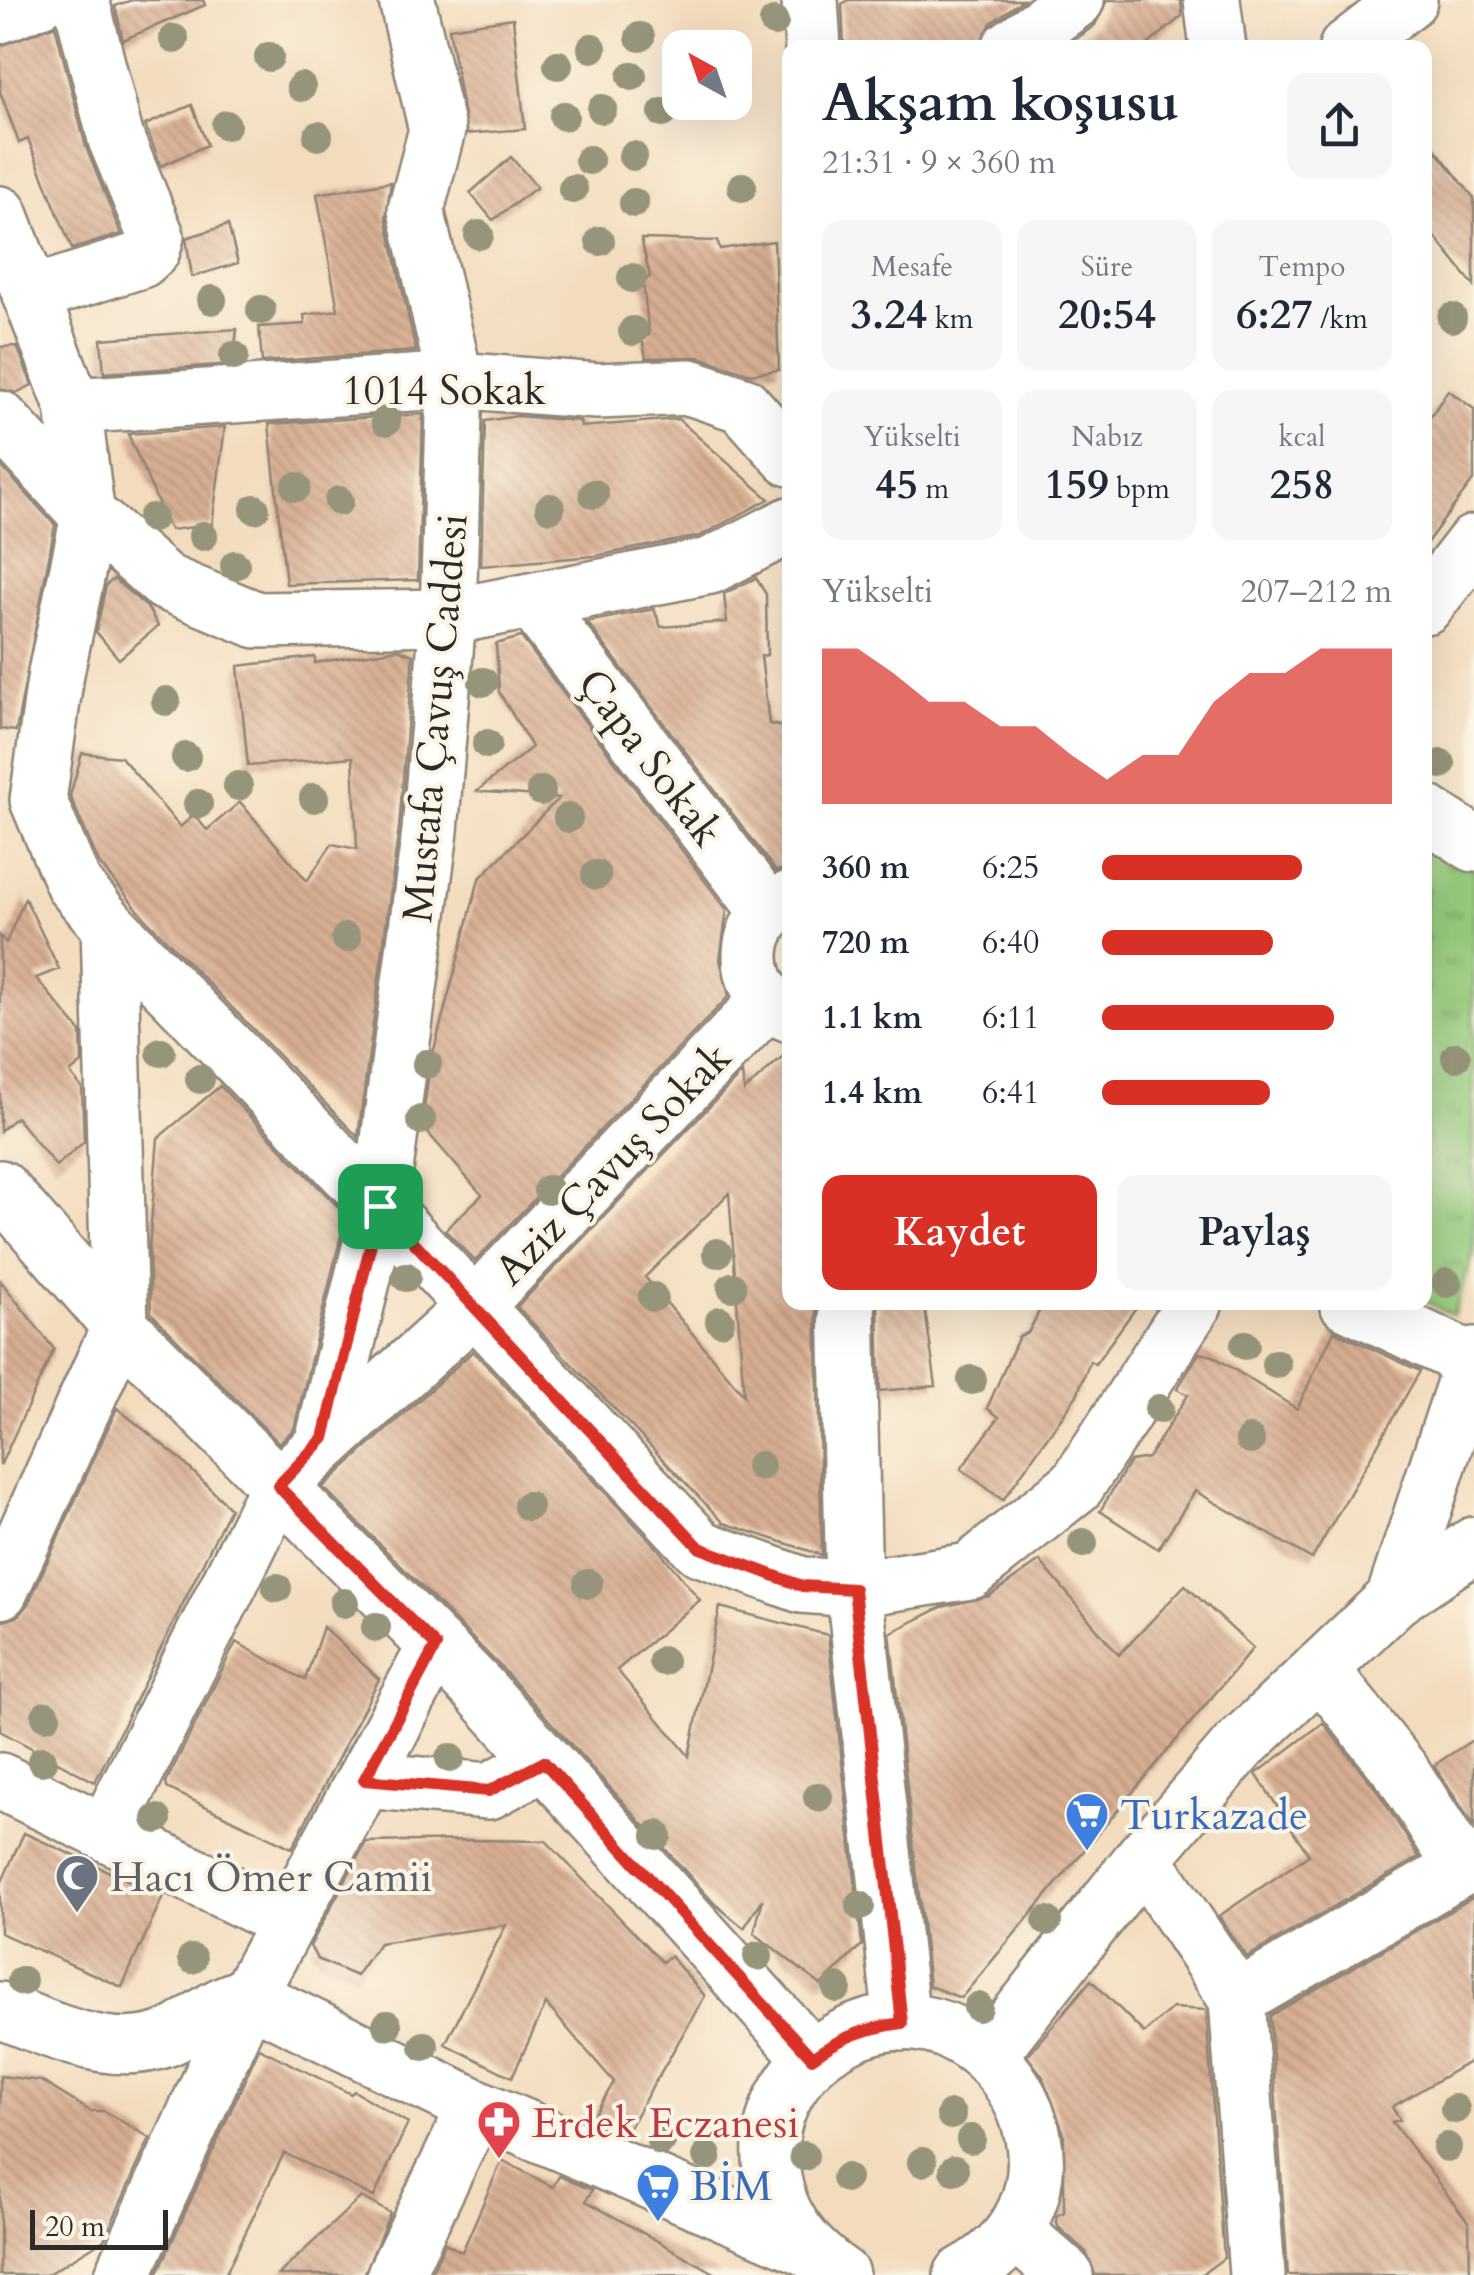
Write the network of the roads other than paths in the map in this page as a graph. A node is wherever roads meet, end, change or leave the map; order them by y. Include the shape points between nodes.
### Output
1 (38, 0) edge
2 (81, 0) edge
3 (407, 0) edge
4 (810, 0) edge
5 (1076, 0) edge
6 (1212, 0) edge
7 (1409, 0) edge
8 (0, 16) edge
9 (812, 40) edge
10 (1021, 40) edge
11 (1217, 40) edge
12 (1357, 40) edge
13 (0, 214) edge
14 (30, 294) junction
15 (456, 380) junction
16 (73, 406) junction
17 (0, 419) edge
18 (782, 449) edge
19 (88, 513) junction
20 (782, 529) edge
21 (1474, 543) edge
22 (1432, 597) edge
23 (533, 602) junction
24 (448, 617) junction
25 (1432, 817) edge
26 (1474, 844) edge
27 (779, 905) edge
28 (109, 926) junction
29 (779, 1008) edge
30 (0, 1188) edge
31 (380, 1206) junction
32 (473, 1308) junction
33 (847, 1310) edge
34 (1190, 1310) edge
35 (1365, 1310) edge
36 (120, 1326) junction
37 (1474, 1359) edge
38 (324, 1438) junction
39 (278, 1486) junction
40 (1474, 1545) edge
41 (854, 1589) junction
42 (0, 1591) edge
43 (1394, 1599) junction
44 (436, 1646) junction
45 (1320, 1669) junction
46 (544, 1762) junction
47 (364, 1780) junction
48 (0, 1781) edge
49 (106, 1832) junction
50 (1142, 1858) junction
51 (1469, 1865) edge
52 (288, 1922) junction
53 (248, 1996) junction
54 (1238, 1999) junction
55 (0, 2010) edge
56 (902, 2023) junction
57 (85, 2043) junction
58 (989, 2054) junction
59 (812, 2058) junction
60 (205, 2088) junction
61 (476, 2107) junction
62 (1012, 2248) edge
63 (817, 2263) edge
64 (123, 2275) edge
65 (395, 2275) edge
66 (962, 2275) edge
67 (1065, 2275) edge
68 (1256, 2275) edge

1 - 8 street
2 - 14 street via 116,139 156,236 141,260
3 - 15 street, Mustafa Çavuş Caddesi via 437,130 416,210
4 - 9 street
5 - 10 street
6 - 11 street
7 - 12 street
13 - 14 street
14 - 16 street
15 - 16 street, 1014 Sokak
15 - 18 street, 1014 Sokak via 598,391 690,387 743,405
15 - 24 street, Mustafa Çavuş Caddesi
16 - 19 street
17 - 19 street
19 - 24 street via 165,582 257,620
19 - 28 street via 38,800 74,885
20 - 23 street via 710,566
21 - 22 street
23 - 24 street
23 - 27 street, Çapa Sokak
24 - 31 street, Mustafa Çavuş Caddesi via 430,831
25 - 26 street
27 - 29 street via 750,946 756,985
28 - 31 street
28 - 36 street
29 - 32 street, Aziz Çavuş Sokak
30 - 36 street
31 - 32 street
31 - 38 street, Mustafa Çavuş Caddesi
32 - 38 street, Aziz Çavuş Sokak
32 - 41 street via 700,1548 802,1586
33 - 41 street
34 - 41 street via 1077,1484 970,1571
35 - 37 street
36 - 39 street
36 - 42 street
37 - 43 street
38 - 39 street, Aziz Çavuş Sokak
39 - 44 street
39 - 49 street
40 - 43 street
41 - 56 street
43 - 45 street
44 - 46 street
44 - 47 street
45 - 50 street via 1238,1747
45 - 51 street
46 - 47 street via 489,1791
46 - 59 street
47 - 52 street
48 - 49 street
49 - 52 street
50 - 54 street
50 - 58 street
51 - 54 street
52 - 53 street
53 - 57 street via 220,2002 180,2032 150,2044
53 - 60 street
53 - 61 street
54 - 68 street
55 - 57 street
56 - 58 street via 933,2026
56 - 59 street via 839,2039
57 - 60 street
58 - 62 street via 1015,2083 1031,2118 1037,2157
59 - 63 street via 786,2091 772,2130 770,2171 781,2212
60 - 64 street
61 - 63 street
61 - 65 street
62 - 66 street
62 - 67 street

